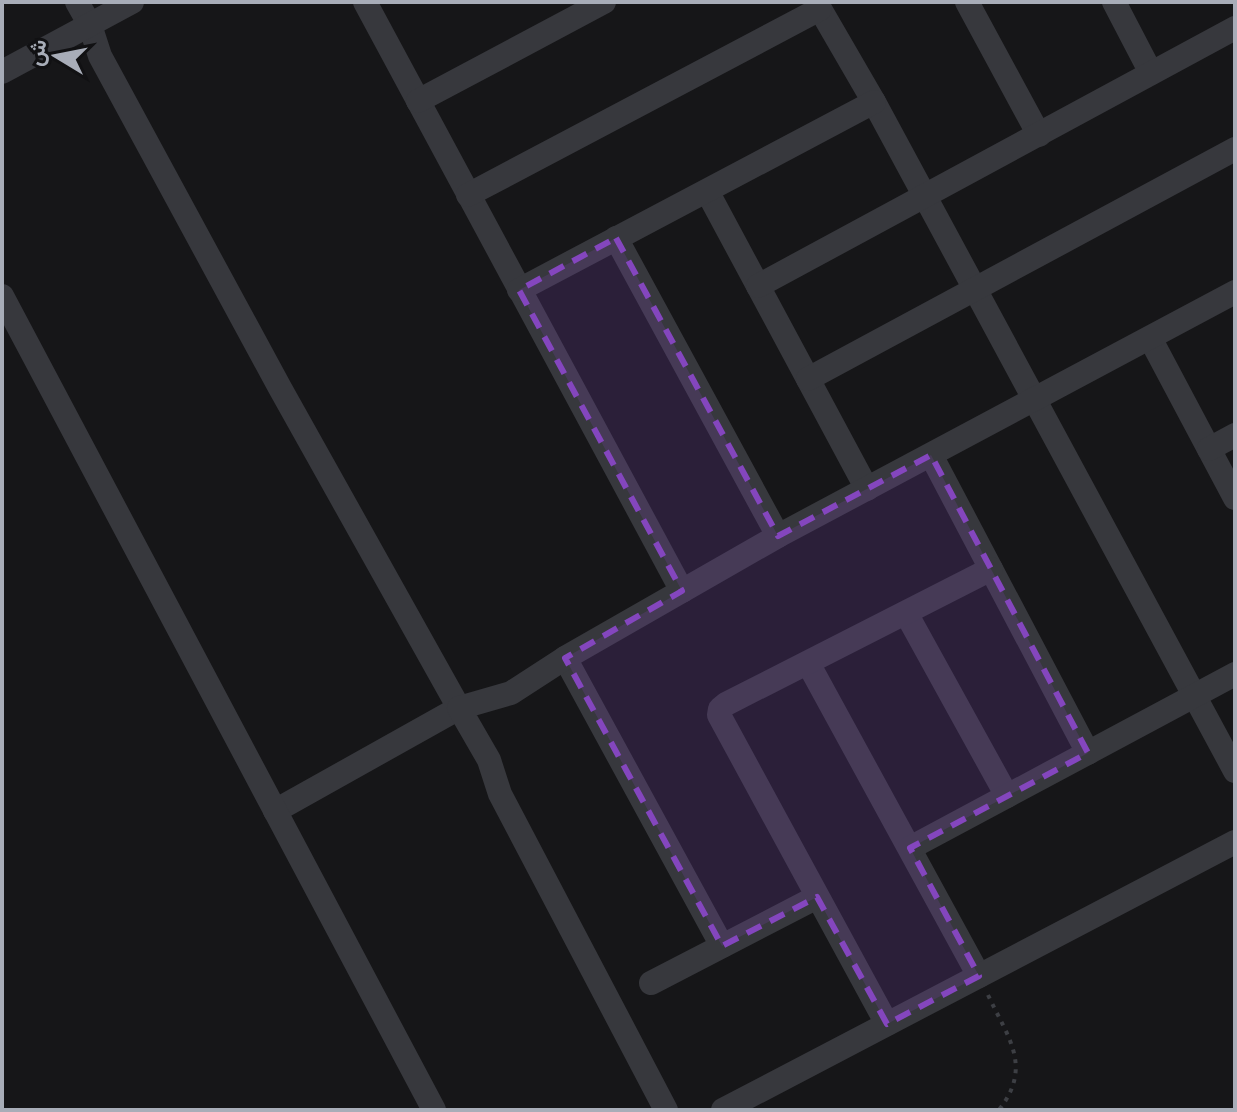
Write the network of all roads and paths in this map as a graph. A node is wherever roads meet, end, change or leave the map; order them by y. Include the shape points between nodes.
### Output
1 (77, 2) edge
2 (132, 2) edge
3 (604, 2) edge
4 (967, 2) edge
5 (1114, 2) edge
6 (368, 3) edge
7 (818, 6) edge
8 (90, 25) junction
9 (1235, 28) edge
10 (2, 72) edge
11 (1151, 73) junction
12 (418, 101) junction
13 (874, 102) junction
14 (1039, 135) junction
15 (1235, 149) edge
16 (707, 191) junction
17 (468, 195) junction
18 (924, 197) junction
19 (616, 238) junction
20 (758, 286) junction
21 (519, 290) junction
22 (973, 290) junction
23 (1235, 292) edge
24 (2, 296) edge
25 (1150, 338) junction
26 (808, 379) junction
27 (1033, 400) junction
28 (1235, 435) edge
29 (1209, 449) junction
30 (931, 455) junction
31 (867, 489) junction
32 (1235, 498) edge
33 (778, 536) junction
34 (991, 569) junction
35 (682, 591) junction
36 (906, 613) junction
37 (565, 658) junction
38 (808, 663) junction
39 (1235, 674) edge
40 (1194, 696) junction
41 (459, 708) junction
42 (1088, 753) junction
43 (1235, 771) edge
44 (1007, 796) junction
45 (275, 811) junction
46 (1235, 842) edge
47 (910, 848) junction
48 (817, 897) junction
49 (722, 946) junction
50 (979, 976) junction
51 (651, 983) dead end
52 (887, 1024) junction
53 (434, 1110) edge
54 (666, 1110) edge
55 (723, 1110) edge
56 (999, 1110) edge

1 - 8 street
2 - 8 street
3 - 12 street
4 - 14 street
5 - 11 street
6 - 12 street
7 - 13 street
7 - 17 street
8 - 10 street
8 - 41 street via 100,56 152,153
9 - 11 street
11 - 14 street
12 - 17 street
13 - 16 street
13 - 18 street
14 - 18 street
15 - 22 street
16 - 19 street
16 - 20 street
17 - 21 street
18 - 20 street
18 - 22 street
19 - 21 street
19 - 33 street
20 - 26 street
21 - 35 street
22 - 26 street
22 - 27 street
23 - 25 street
24 - 45 street
25 - 27 street
25 - 29 street
26 - 31 street
27 - 30 street
27 - 40 street
28 - 29 street
29 - 32 street
30 - 31 street
30 - 34 street
31 - 33 street
33 - 35 street
34 - 36 street
34 - 42 street
35 - 37 street
36 - 38 street
36 - 44 street
37 - 41 street via 511,693
37 - 49 street
38 - 47 street
38 - 48 street via 726,704 719,715
39 - 40 street
40 - 42 street
40 - 43 street
41 - 45 street
41 - 54 street
42 - 44 street
44 - 47 street
45 - 53 street
46 - 50 street
47 - 50 street
48 - 49 street
48 - 52 street
49 - 51 street
50 - 52 street
50 - 56 path via 1016,1055 1016,1080
52 - 55 street

